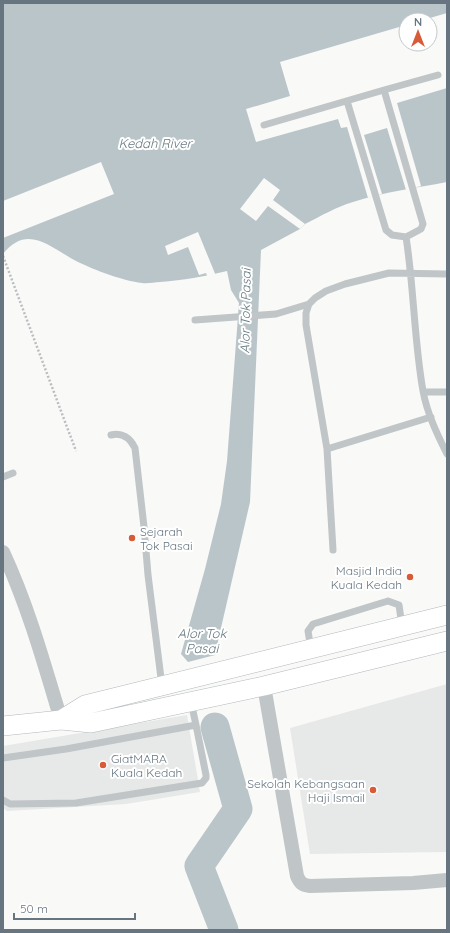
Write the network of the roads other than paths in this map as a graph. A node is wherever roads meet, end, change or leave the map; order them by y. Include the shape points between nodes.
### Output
1 (438, 74) dead end
2 (384, 90) junction
3 (347, 101) junction
4 (264, 125) dead end
5 (406, 237) junction
6 (411, 274) junction
7 (447, 274) edge
8 (309, 304) junction
9 (195, 320) dead end
10 (424, 392) junction
11 (447, 392) edge
12 (431, 417) junction
13 (111, 435) dead end
14 (328, 449) junction
15 (447, 454) edge
16 (13, 473) dead end
17 (3, 477) edge
18 (333, 550) dead end
19 (3, 552) edge
20 (447, 615) edge
21 (402, 626) junction
22 (447, 641) edge
23 (311, 649) junction
24 (162, 686) junction
25 (264, 686) junction
26 (191, 702) junction
27 (61, 720) junction
28 (196, 725) junction
29 (3, 726) edge
30 (3, 758) edge
31 (3, 800) edge
32 (447, 880) edge

1 - 2 lane
2 - 3 lane
2 - 5 lane via 423,224 421,229
3 - 4 lane
3 - 5 lane via 386,230 392,235
5 - 6 lane
6 - 7 lane
6 - 8 lane via 389,273 345,284 320,294
6 - 10 lane via 415,332
8 - 9 lane via 276,314
8 - 14 lane via 306,325
10 - 11 lane
10 - 12 lane
12 - 14 lane
12 - 15 lane
13 - 24 lane via 120,434 129,438 135,448
14 - 18 lane
16 - 17 lane
19 - 27 street via 32,625
20 - 21 main road
21 - 23 main road
21 - 23 lane via 398,605 388,601 313,624 308,631
22 - 25 main road
23 - 24 main road
24 - 27 main road via 85,705
25 - 26 main road
25 - 32 street via 299,883 310,886
26 - 27 main road via 91,723
26 - 28 lane
27 - 29 main road
28 - 30 lane
28 - 31 lane via 206,775 202,783 76,803 10,804

